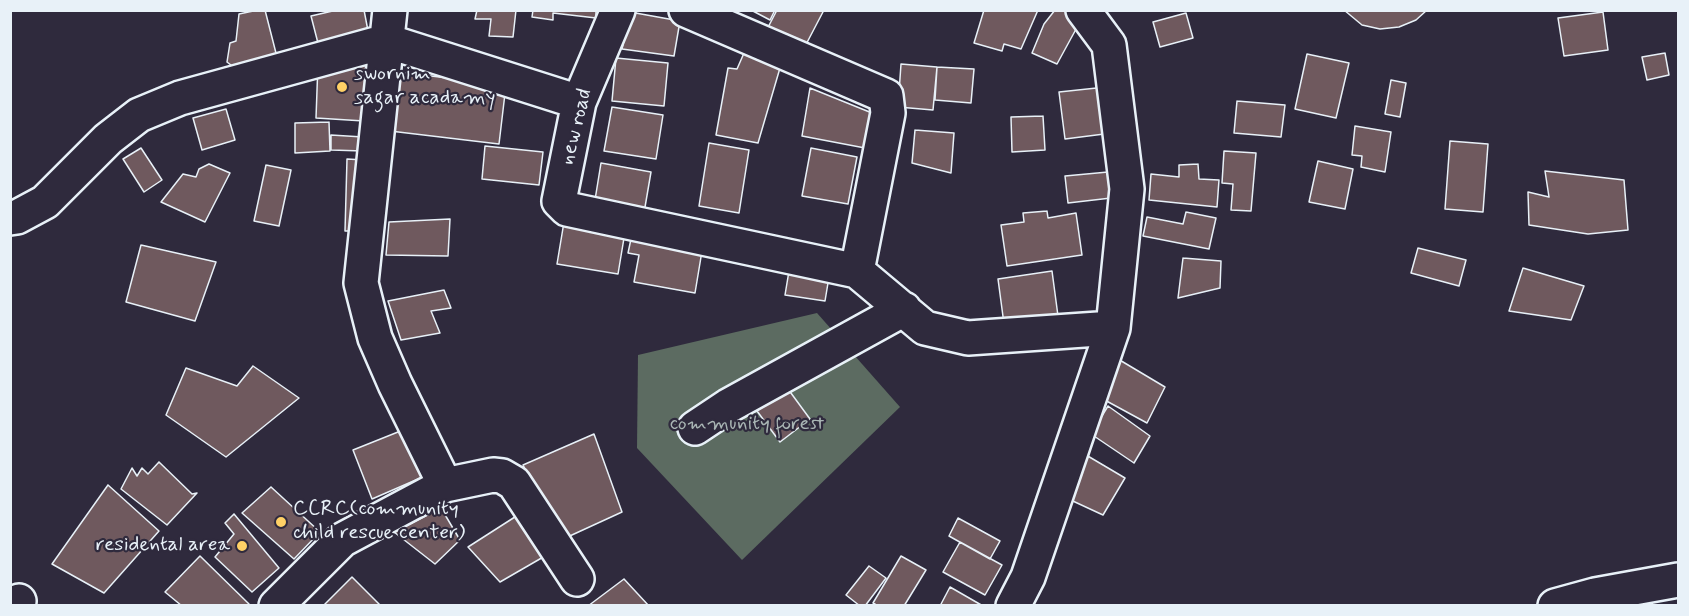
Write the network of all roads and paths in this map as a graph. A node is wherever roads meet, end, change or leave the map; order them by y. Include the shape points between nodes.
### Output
1 (618, 10) edge
2 (686, 10) edge
3 (1083, 10) edge
4 (388, 26) edge
5 (579, 102) junction
6 (10, 218) edge
7 (857, 272) junction
8 (904, 309) junction
9 (1113, 328) junction
10 (695, 428) dead end
11 (445, 485) junction
12 (577, 579) dead end
13 (1678, 580) edge
14 (276, 606) edge
15 (1013, 606) edge
16 (1555, 606) edge

1 - 5 street, new road
2 - 7 street via 886,96 888,113
3 - 9 street via 1109,45 1127,189
4 - 5 street
4 - 6 street via 139,115 108,139 45,202
4 - 11 street via 361,283 375,338
5 - 7 street, new road via 560,201 567,209
7 - 8 street
8 - 9 street via 925,328 968,338
8 - 10 street
9 - 15 street via 1028,577
11 - 12 street via 493,475 514,483
11 - 14 street via 342,540
13 - 16 street

